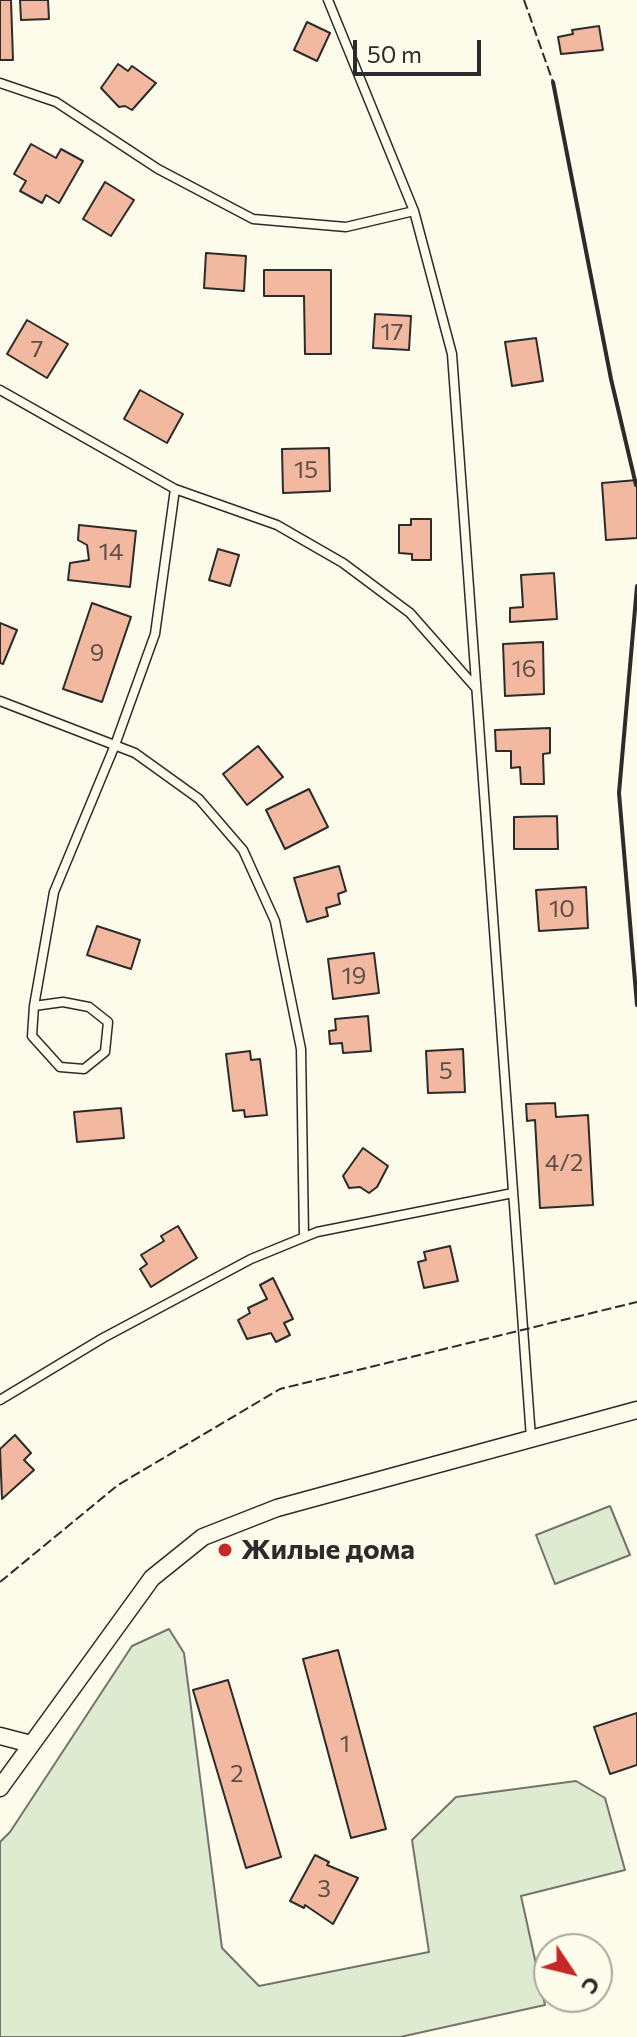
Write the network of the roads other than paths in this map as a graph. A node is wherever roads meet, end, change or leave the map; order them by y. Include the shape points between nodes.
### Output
1 (328, 0) edge
2 (0, 83) edge
3 (414, 211) junction
4 (0, 390) edge
5 (175, 489) junction
6 (476, 688) junction
7 (0, 701) edge
8 (115, 745) junction
9 (34, 1006) junction
10 (513, 1193) junction
11 (304, 1237) junction
12 (0, 1400) edge
13 (637, 1410) edge
14 (531, 1439) junction
15 (0, 1736) edge
16 (31, 1744) junction
17 (0, 1788) edge

1 - 3 lane
2 - 3 lane via 56,102 158,169 253,219 346,227
3 - 6 lane via 452,354
4 - 5 lane
5 - 6 lane via 277,525 343,563 410,613
5 - 8 lane via 155,634
6 - 10 lane
7 - 8 lane
8 - 9 lane via 54,892
8 - 11 lane via 135,753 199,799 243,850 275,921 301,1049
9 - 9 lane via 32,1036 60,1067 84,1069 105,1052 108,1022 89,1007 63,1002
10 - 11 lane
10 - 14 lane
11 - 12 lane via 237,1266
13 - 14 street
14 - 16 street via 277,1508 203,1537 152,1578
15 - 16 street
16 - 17 street

